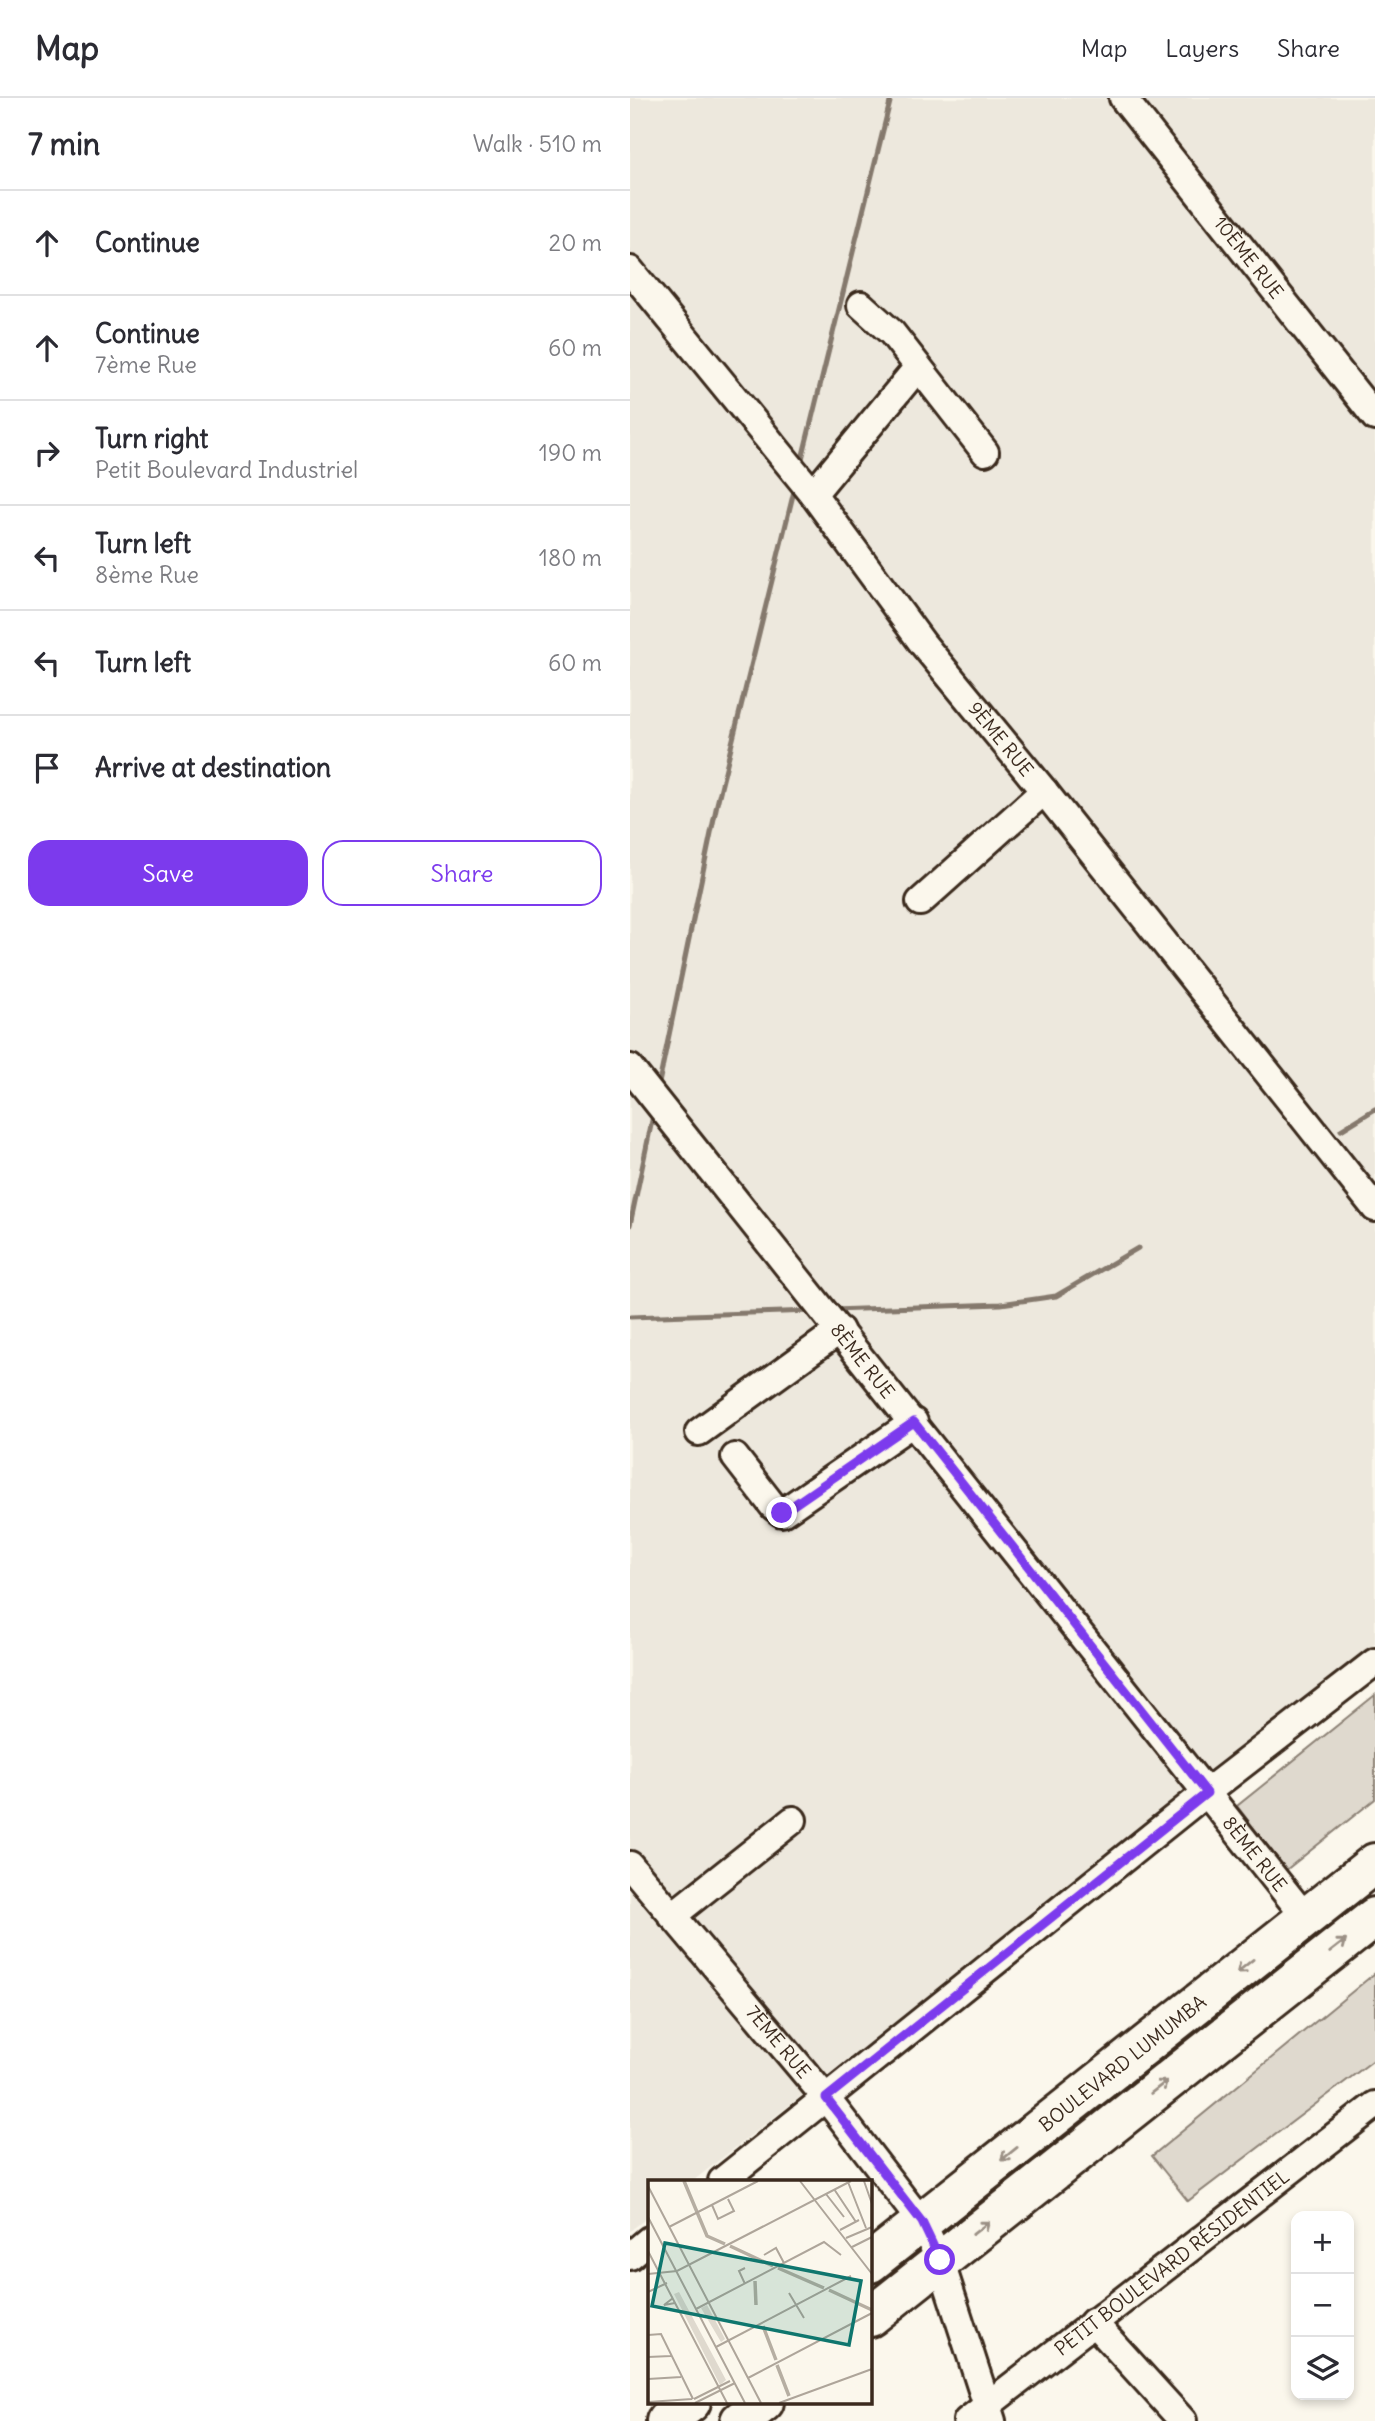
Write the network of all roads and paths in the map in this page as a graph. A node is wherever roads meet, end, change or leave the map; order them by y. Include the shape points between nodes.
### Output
1 (1123, 98) edge
2 (630, 270) edge
3 (860, 305) dead end
4 (918, 367) junction
5 (1375, 417) edge
6 (985, 452) dead end
7 (813, 494) junction
8 (1044, 791) junction
9 (920, 902) dead end
10 (636, 1075) edge
11 (1375, 1208) edge
12 (832, 1321) junction
13 (914, 1422) junction
14 (699, 1432) dead end
15 (735, 1457) dead end
16 (1375, 1662) edge
17 (1207, 1793) junction
18 (793, 1820) dead end
19 (1375, 1863) edge
20 (630, 1865) edge
21 (672, 1916) junction
22 (1375, 1917) edge
23 (1306, 1918) junction
24 (826, 2098) junction
25 (1375, 2105) edge
26 (723, 2180) edge
27 (922, 2222) junction
28 (648, 2241) edge
29 (630, 2256) edge
30 (940, 2260) junction
31 (872, 2261) edge
32 (872, 2315) edge
33 (1093, 2322) junction
34 (688, 2404) edge
35 (761, 2404) edge
36 (990, 2412) edge
37 (666, 2421) edge
38 (740, 2421) edge
39 (967, 2421) edge
40 (1183, 2421) edge

1 - 5 street, 10ÈME RUE
2 - 7 street, 9ÈME RUE
3 - 4 street via 892,333
4 - 6 street
4 - 7 street
7 - 8 street, 9ÈME RUE via 923,644
8 - 9 street
8 - 11 street, 9ÈME RUE
10 - 12 street, 8ÈME RUE
12 - 13 street, 8ÈME RUE
12 - 14 street
13 - 15 street via 782,1513
13 - 17 street, 8ÈME RUE
16 - 17 street
17 - 23 street, 8ÈME RUE
17 - 24 street
18 - 21 street
19 - 23 highway, BOULEVARD LUMUMBA
20 - 21 street, 7ÈME RUE
21 - 24 street, 7ÈME RUE
30 -> 22 highway, BOULEVARD LUMUMBA
23 -> 27 highway, BOULEVARD LUMUMBA
24 - 26 street
24 - 27 street, 7ÈME RUE
25 - 33 street, PETIT BOULEVARD RÉSIDENTIEL
27 - 30 street, 7ÈME RUE
27 - 31 highway, BOULEVARD LUMUMBA
28 - 29 street
30 - 32 highway, BOULEVARD LUMUMBA
30 - 36 street, 7ÈME RUE
33 - 36 street, PETIT BOULEVARD RÉSIDENTIEL
33 - 40 street
34 - 37 highway
35 - 38 highway
36 - 39 street, PETIT BOULEVARD RÉSIDENTIEL

